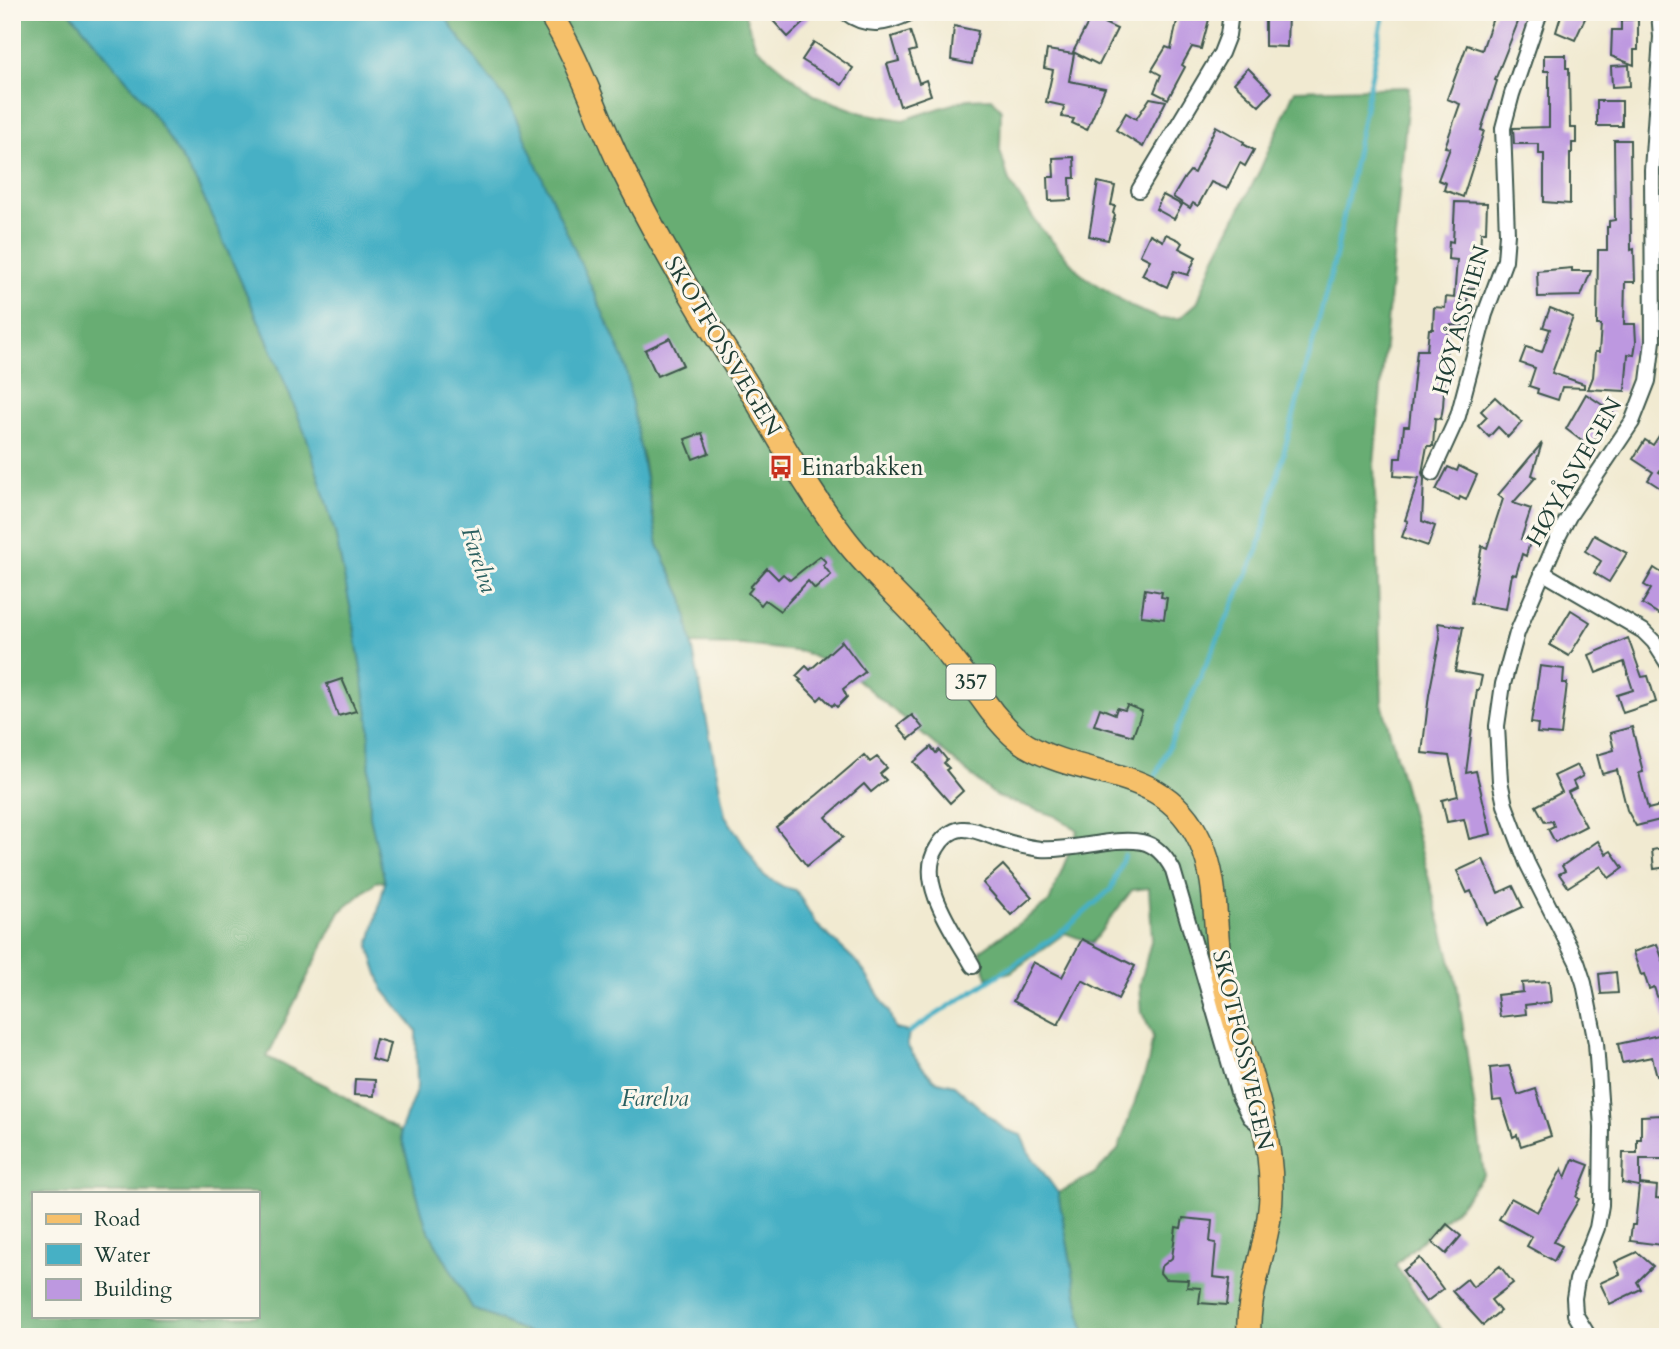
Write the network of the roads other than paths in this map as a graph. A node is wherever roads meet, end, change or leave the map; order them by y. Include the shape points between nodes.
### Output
1 (549, 12) edge
2 (845, 12) edge
3 (1231, 12) edge
4 (1540, 12) edge
5 (910, 13) edge
6 (1662, 15) edge
7 (1139, 190) dead end
8 (1432, 473) dead end
9 (1542, 572) junction
10 (1668, 664) edge
11 (973, 966) dead end
12 (1265, 1129) junction
13 (1249, 1337) edge
14 (1589, 1337) edge

1 - 12 main road, SKOTFOSSVEGEN / 357 via 655,231 786,451 845,540 957,662 1013,735 1053,757 1149,787 1191,824 1209,864 1220,965
2 - 5 street via 874,24
3 - 7 street via 1221,53
4 - 8 street, HØYÅSSTIEN via 1503,128 1505,260 1481,327 1458,416
6 - 9 street, HØYÅSVEGEN via 1652,170 1653,341 1648,381 1632,422 1569,516
9 - 10 street via 1643,631
9 - 14 street, HØYÅSVEGEN via 1509,657 1497,750 1514,834 1577,962 1596,1043 1601,1205 1574,1298 1575,1314
11 - 12 street via 931,884 931,861 949,834 963,829 1023,846 1057,850 1121,842 1151,845 1173,870 1239,1096 1250,1117
12 - 13 main road, SKOTFOSSVEGEN / 357 via 1271,1199

